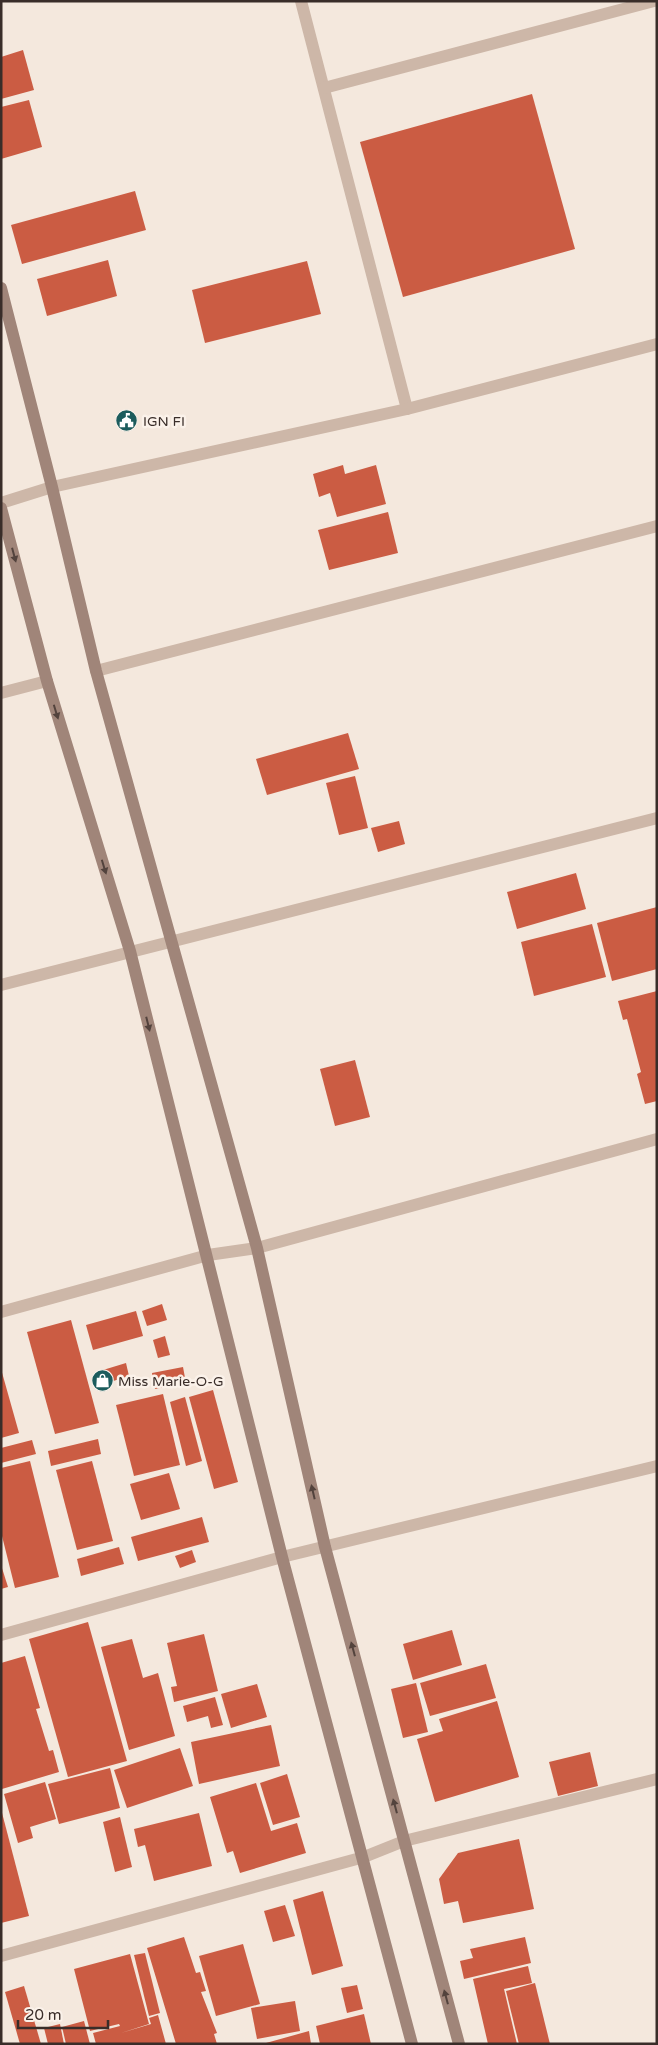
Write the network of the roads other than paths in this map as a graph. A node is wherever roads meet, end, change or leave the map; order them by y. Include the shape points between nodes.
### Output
1 (301, 1) edge
2 (654, 1) edge
3 (324, 88) junction
4 (1, 288) edge
5 (657, 344) edge
6 (406, 409) junction
7 (52, 487) junction
8 (1, 503) edge
9 (1, 508) edge
10 (657, 526) edge
11 (96, 671) junction
12 (47, 681) junction
13 (1, 693) edge
14 (657, 818) edge
15 (173, 942) junction
16 (130, 951) junction
17 (1, 985) edge
18 (657, 1139) edge
19 (257, 1248) junction
20 (208, 1256) junction
21 (1, 1312) edge
22 (657, 1466) edge
23 (325, 1547) junction
24 (282, 1557) junction
25 (1, 1634) edge
26 (657, 1779) edge
27 (404, 1841) junction
28 (364, 1857) junction
29 (1, 1956) edge
30 (412, 2044) edge
31 (459, 2044) edge

1 - 3 street
2 - 3 street
3 - 6 street
4 - 7 main road
5 - 6 street
6 - 7 street
7 - 8 street
7 - 11 main road
9 -> 12 main road
10 - 11 street
11 - 15 main road
12 - 13 street
12 -> 16 main road
14 - 15 street
15 - 16 street
15 - 19 main road
16 - 17 street
16 -> 20 main road
18 - 19 street
19 - 20 street
23 -> 19 main road
20 - 21 street
20 - 24 main road
22 - 23 street
23 - 24 street
27 -> 23 main road
24 - 25 street
24 - 28 main road
26 - 27 street
27 - 28 street
31 -> 27 main road
28 - 29 street
28 - 30 main road

